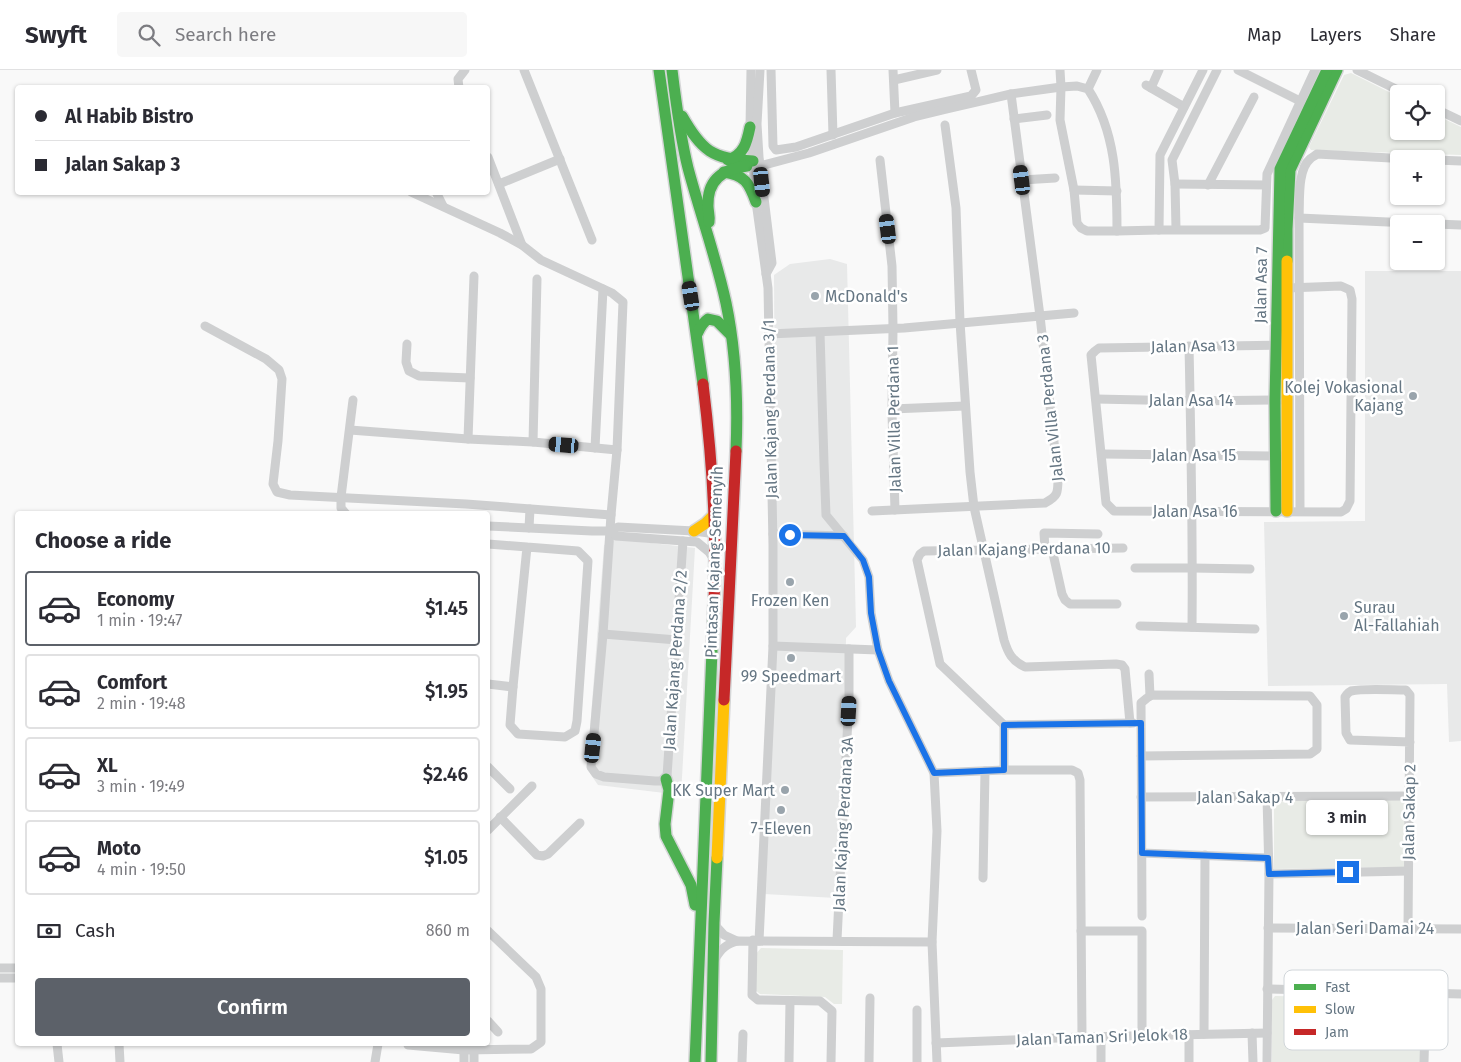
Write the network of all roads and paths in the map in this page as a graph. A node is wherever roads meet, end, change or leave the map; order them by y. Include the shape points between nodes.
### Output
1 (464, 70) edge
2 (524, 70) edge
3 (659, 70) edge
4 (672, 70) edge
5 (831, 70) edge
6 (893, 70) edge
7 (937, 70) edge
8 (971, 70) edge
9 (1060, 70) edge
10 (1097, 70) edge
11 (1159, 70) edge
12 (1204, 70) edge
13 (1217, 70) edge
14 (1238, 70) edge
15 (1316, 70) edge
16 (1328, 70) edge
17 (1338, 70) edge
18 (1357, 70) edge
19 (756, 71) edge
20 (773, 71) edge
21 (894, 80) junction
22 (459, 85) edge
23 (1390, 86) edge
24 (1062, 87) junction
25 (1088, 89) junction
26 (1011, 94) junction
27 (1190, 96) junction
28 (1254, 97) dead end
29 (1201, 101) junction
30 (1309, 106) junction
31 (1184, 107) junction
32 (677, 112) junction
33 (1445, 112) edge
34 (895, 113) junction
35 (1047, 115) dead end
36 (1460, 117) edge
37 (1014, 119) junction
38 (945, 125) dead end
39 (750, 127) junction
40 (833, 135) junction
41 (1295, 148) junction
42 (1310, 158) junction
43 (1390, 158) edge
44 (560, 159) junction
45 (728, 160) junction
46 (880, 160) dead end
47 (1445, 160) edge
48 (1461, 161) edge
49 (490, 162) edge
50 (756, 163) junction
51 (724, 172) junction
52 (1055, 178) dead end
53 (1022, 180) junction
54 (499, 184) junction
55 (1175, 184) junction
56 (1208, 185) junction
57 (1266, 186) junction
58 (1074, 190) junction
59 (1117, 191) junction
60 (418, 195) edge
61 (438, 195) edge
62 (756, 202) junction
63 (443, 206) junction
64 (1299, 218) junction
65 (1390, 222) edge
66 (1445, 224) edge
67 (1461, 225) edge
68 (706, 229) junction
69 (1283, 229) junction
70 (1159, 230) junction
71 (1176, 230) junction
72 (1117, 232) junction
73 (592, 240) dead end
74 (522, 245) junction
75 (766, 274) junction
76 (474, 276) dead end
77 (537, 279) dead end
78 (1299, 287) junction
79 (1286, 288) junction
80 (603, 289) junction
81 (1074, 312) dead end
82 (1040, 316) junction
83 (960, 322) junction
84 (205, 326) dead end
85 (894, 328) junction
86 (820, 333) junction
87 (697, 334) junction
88 (730, 334) junction
89 (769, 334) junction
90 (407, 344) dead end
91 (1281, 345) junction
92 (1190, 346) junction
93 (470, 378) junction
94 (353, 400) dead end
95 (1096, 400) junction
96 (1280, 400) junction
97 (1190, 401) junction
98 (965, 406) junction
99 (892, 409) junction
100 (350, 430) junction
101 (468, 439) junction
102 (534, 442) junction
103 (595, 448) junction
104 (617, 450) junction
105 (1102, 454) junction
106 (1190, 456) junction
107 (1281, 456) junction
108 (341, 497) junction
109 (974, 506) junction
110 (530, 509) junction
111 (895, 510) junction
112 (344, 511) edge
113 (872, 511) dead end
114 (1192, 511) junction
115 (1282, 511) junction
116 (1300, 511) junction
117 (716, 513) junction
118 (611, 515) junction
119 (490, 526) edge
120 (529, 528) junction
121 (694, 531) junction
122 (610, 532) junction
123 (716, 534) junction
124 (773, 534) junction
125 (1098, 534) dead end
126 (844, 536) junction
127 (683, 541) junction
128 (490, 544) edge
129 (527, 547) junction
130 (1123, 548) dead end
131 (983, 549) junction
132 (1049, 549) junction
133 (716, 562) junction
134 (1135, 568) dead end
135 (1192, 568) junction
136 (1250, 569) dead end
137 (1117, 604) dead end
138 (1140, 626) dead end
139 (1192, 627) junction
140 (1255, 629) dead end
141 (603, 634) junction
142 (677, 640) junction
143 (773, 646) junction
144 (849, 649) junction
145 (878, 650) junction
146 (1149, 674) dead end
147 (490, 684) edge
148 (513, 687) junction
149 (1151, 696) junction
150 (1130, 723) junction
151 (1141, 723) junction
152 (1004, 725) junction
153 (1410, 742) junction
154 (1141, 756) junction
155 (1004, 770) junction
156 (985, 771) junction
157 (490, 773) edge
158 (934, 773) junction
159 (666, 778) junction
160 (532, 786) dead end
161 (510, 789) dead end
162 (1408, 796) junction
163 (1141, 797) junction
164 (1267, 797) junction
165 (500, 817) junction
166 (580, 822) dead end
167 (490, 828) edge
168 (1142, 853) junction
169 (1205, 855) junction
170 (1268, 858) junction
171 (1408, 871) junction
172 (1269, 874) junction
173 (983, 878) dead end
174 (1142, 916) dead end
175 (700, 921) junction
176 (714, 923) junction
177 (1268, 928) junction
178 (1408, 929) junction
179 (1461, 929) edge
180 (1080, 931) junction
181 (490, 934) edge
182 (756, 940) junction
183 (837, 940) junction
184 (738, 941) junction
185 (932, 942) junction
186 (713, 963) junction
187 (0, 968) edge
188 (15, 968) edge
189 (0, 978) edge
190 (15, 978) edge
191 (1268, 989) junction
192 (1284, 989) edge
193 (1448, 994) edge
194 (1461, 994) edge
195 (870, 998) dead end
196 (790, 1000) junction
197 (917, 1010) dead end
198 (490, 1023) edge
199 (498, 1032) dead end
200 (1267, 1032) junction
201 (1252, 1033) junction
202 (743, 1034) dead end
203 (1204, 1034) junction
204 (1189, 1035) junction
205 (1142, 1036) junction
206 (1082, 1037) junction
207 (1101, 1037) junction
208 (936, 1043) junction
209 (58, 1046) edge
210 (119, 1046) edge
211 (378, 1046) edge
212 (437, 1046) edge
213 (464, 1050) junction
214 (474, 1050) junction
215 (694, 1061) edge
216 (59, 1062) edge
217 (120, 1062) edge
218 (375, 1062) edge
219 (464, 1062) edge
220 (474, 1062) edge
221 (711, 1062) edge
222 (742, 1062) edge
223 (789, 1062) edge
224 (831, 1062) edge
225 (869, 1062) edge
226 (917, 1062) edge
227 (937, 1062) edge
228 (1101, 1062) edge
229 (1189, 1062) edge
230 (1253, 1062) edge
231 (1268, 1062) edge

1 - 22 street via 458,79
2 - 44 street
3 - 87 main road, Pintasan Kajang-Semenyih
4 - 32 main road, Pintasan Kajang-Semenyih
5 - 40 street
6 - 21 street
7 - 21 street
8 - 34 street via 976,90 971,96
9 - 24 street
10 - 25 street
11 - 31 street via 1149,87
12 - 27 street
13 - 29 street
14 - 30 street
15 - 30 street
16 - 30 main road, Jalan Asa 7
17 - 30 main road, Jalan Asa 7
18 - 23 street
19 - 20 street
19 - 39 street via 750,86
19 - 50 street
20 - 40 street via 772,146 776,150 796,147
21 - 34 street
24 - 25 street
24 - 26 street
24 - 58 street via 1060,120
25 - 59 street via 1098,104 1107,129
26 - 37 street, Jalan Villa Perdana 3
26 - 50 street via 914,117 809,153
27 - 29 street
27 - 31 street
28 - 56 street
29 - 55 street via 1172,160
30 - 41 main road, Jalan Asa 7
30 - 57 street via 1267,174
31 - 70 street via 1160,155
32 - 45 main road via 702,146
32 - 68 main road, Pintasan Kajang-Semenyih
33 - 36 street
34 - 40 street
35 - 37 street
37 - 53 street, Jalan Villa Perdana 3
38 - 83 street via 956,208
39 - 45 main road via 743,150
39 - 50 street
41 - 42 street
41 - 69 main road, Jalan Asa 7
42 - 43 street via 1317,154
42 - 64 street via 1301,176
44 - 54 street
44 - 73 street
45 - 50 main road
46 - 85 street, Jalan Villa Perdana 1 via 892,266
47 - 48 street
49 - 54 street
50 - 51 main road
50 - 62 street
50 - 75 street via 772,263
51 - 62 main road via 744,178
51 - 68 main road via 710,190 710,220
52 - 53 street
53 - 82 street, Jalan Villa Perdana 3
54 - 74 street
55 - 56 street
55 - 71 street
56 - 57 street
57 - 71 street via 1265,228
58 - 59 street
58 - 72 street via 1080,228
59 - 72 street
60 - 63 street
61 - 63 street
62 - 75 street
63 - 74 street
64 - 65 street
64 - 78 street
66 - 67 street
68 - 88 main road, Pintasan Kajang-Semenyih via 726,304
69 - 79 main road, Jalan Asa 7
69 - 91 main road, Jalan Asa 7
70 - 71 street
70 - 72 street
74 - 80 street via 541,260
75 - 89 street, Jalan Kajang Perdana 3/1
76 - 93 street
77 - 102 street
78 - 79 street
78 - 116 street
78 - 116 street, Jalan Asa 16 via 1341,286 1350,290 1352,299 1350,501 1341,512
79 - 91 main road, Jalan Asa 7
80 - 103 street
80 - 104 street via 623,302
81 - 82 street
82 - 83 street
82 - 109 street, Jalan Villa Perdana 3 via 1058,490 1054,498 1045,503
83 - 85 street
83 - 98 street
84 - 108 street via 266,359 279,370 282,379 273,484 277,492
85 - 86 street
85 - 99 street, Jalan Villa Perdana 1
86 - 89 street
86 - 126 street via 826,515
87 - 88 main road via 707,319 720,323
87 - 117 main road, Pintasan Kajang-Semenyih
88 - 176 main road, Pintasan Kajang-Semenyih via 736,441
89 - 124 street, Jalan Kajang Perdana 3/1
90 - 93 street via 409,371 419,376
91 - 92 street, Jalan Asa 13
91 - 96 main road, Jalan Asa 7
92 - 95 street, Jalan Asa 13 via 1100,348 1091,356
92 - 97 street
93 - 101 street
94 - 100 street
95 - 97 street, Jalan Asa 14
95 - 105 street
96 - 97 street, Jalan Asa 14
96 - 107 main road, Jalan Asa 7
97 - 106 street
98 - 99 street
98 - 109 street
99 - 111 street, Jalan Villa Perdana 1
100 - 101 street
100 - 108 street
101 - 102 street
102 - 103 street
103 - 104 street
104 - 118 street
105 - 106 street, Jalan Asa 15
105 - 114 street, Jalan Asa 16 via 1106,503 1114,511
106 - 107 street, Jalan Asa 15
106 - 114 street
107 - 115 main road, Jalan Asa 7
108 - 110 street
108 - 112 street
109 - 111 street
109 - 131 street
110 - 118 street
110 - 120 street
111 - 113 street
114 - 115 street, Jalan Asa 16
114 - 135 street
115 - 116 street, Jalan Asa 16
117 - 121 main road
117 - 123 main road, Pintasan Kajang-Semenyih
118 - 122 street
119 - 120 street
120 - 122 street
121 - 122 street via 618,527
121 - 123 street
122 - 127 street via 616,536
122 - 141 street
123 - 133 main road, Pintasan Kajang-Semenyih
124 - 126 street
124 - 143 street, Jalan Kajang Perdana 3/1
125 - 132 street via 1044,533
126 - 145 street via 863,560 869,577
127 - 133 street via 697,542
127 - 142 street, Jalan Kajang Perdana 2/2
128 - 129 street
129 - 148 street
129 - 148 street via 578,551 588,561 575,731 565,737 518,734 510,724
130 - 132 street, Jalan Kajang Perdana 10
131 - 132 street, Jalan Kajang Perdana 10
131 - 150 street via 1009,655 1025,667 1122,665
131 - 152 street, Jalan Kajang Perdana 10 via 924,550 917,560 940,664
132 - 137 street via 1065,600 1070,604
133 - 175 main road, Pintasan Kajang-Semenyih
134 - 135 street
135 - 136 street
135 - 139 street
138 - 139 street
139 - 140 street
141 - 142 street
141 - 159 street via 591,767 604,777 655,781
142 - 159 street, Jalan Kajang Perdana 2/2
143 - 144 street
143 - 182 street, Jalan Kajang Perdana 3/1
144 - 145 street
144 - 183 street, Jalan Kajang Perdana 3A
145 - 158 street via 889,681
146 - 149 street
147 - 148 street
149 - 151 street via 1141,703
149 - 154 street via 1310,696 1317,705 1317,749 1310,754
150 - 151 street
150 - 152 street
151 - 154 street
152 - 155 street
153 - 153 street, Jalan Sakap 2 via 1409,692 1352,691 1345,697 1346,733 1350,740
153 - 162 street, Jalan Sakap 2
154 - 163 street
155 - 156 street
155 - 180 street via 1072,770 1078,773
156 - 158 street
156 - 173 street
157 - 161 street
158 - 185 street via 937,831
159 - 175 main road via 669,790 666,836 691,885
160 - 165 street
162 - 164 street, Jalan Sakap 4
162 - 171 street, Jalan Sakap 2
163 - 164 street, Jalan Sakap 4
163 - 168 street
164 - 170 street
165 - 166 street via 537,854 543,856
165 - 167 street
168 - 169 street
168 - 174 street
169 - 170 street
169 - 203 street
170 - 172 street
171 - 172 street
171 - 178 street, Jalan Sakap 2
172 - 177 street
175 - 215 main road, Pintasan Kajang-Semenyih
176 - 184 street via 724,935
176 - 186 main road, Pintasan Kajang-Semenyih
177 - 178 street, Jalan Seri Damai 24
177 - 191 street
178 - 179 street, Jalan Seri Damai 24
180 - 205 street via 1142,932
180 - 206 street
181 - 214 street via 536,977 541,989 540,1042 531,1049
182 - 183 street
182 - 184 street
182 - 196 street, Jalan Kajang Perdana 3/1 via 752,995 758,1000
183 - 185 street
184 - 186 street via 723,947
185 - 208 street
186 - 221 main road, Pintasan Kajang-Semenyih
187 - 188 street
189 - 190 street
191 - 192 street
191 - 200 street
193 - 194 street
195 - 225 street
196 - 223 street
196 - 224 street via 820,1001 832,1011
197 - 226 street
198 - 199 street
200 - 201 street, Jalan Taman Sri Jelok 18
200 - 231 street
201 - 203 street, Jalan Taman Sri Jelok 18
201 - 230 street
202 - 222 street
203 - 204 street, Jalan Taman Sri Jelok 18
204 - 205 street, Jalan Taman Sri Jelok 18
204 - 229 street
205 - 207 street, Jalan Taman Sri Jelok 18
206 - 207 street, Jalan Taman Sri Jelok 18
206 - 208 street, Jalan Taman Sri Jelok 18
207 - 228 street
208 - 227 street
209 - 216 street
210 - 217 street
211 - 218 street
212 - 213 street
213 - 214 street
213 - 219 street
214 - 220 street

